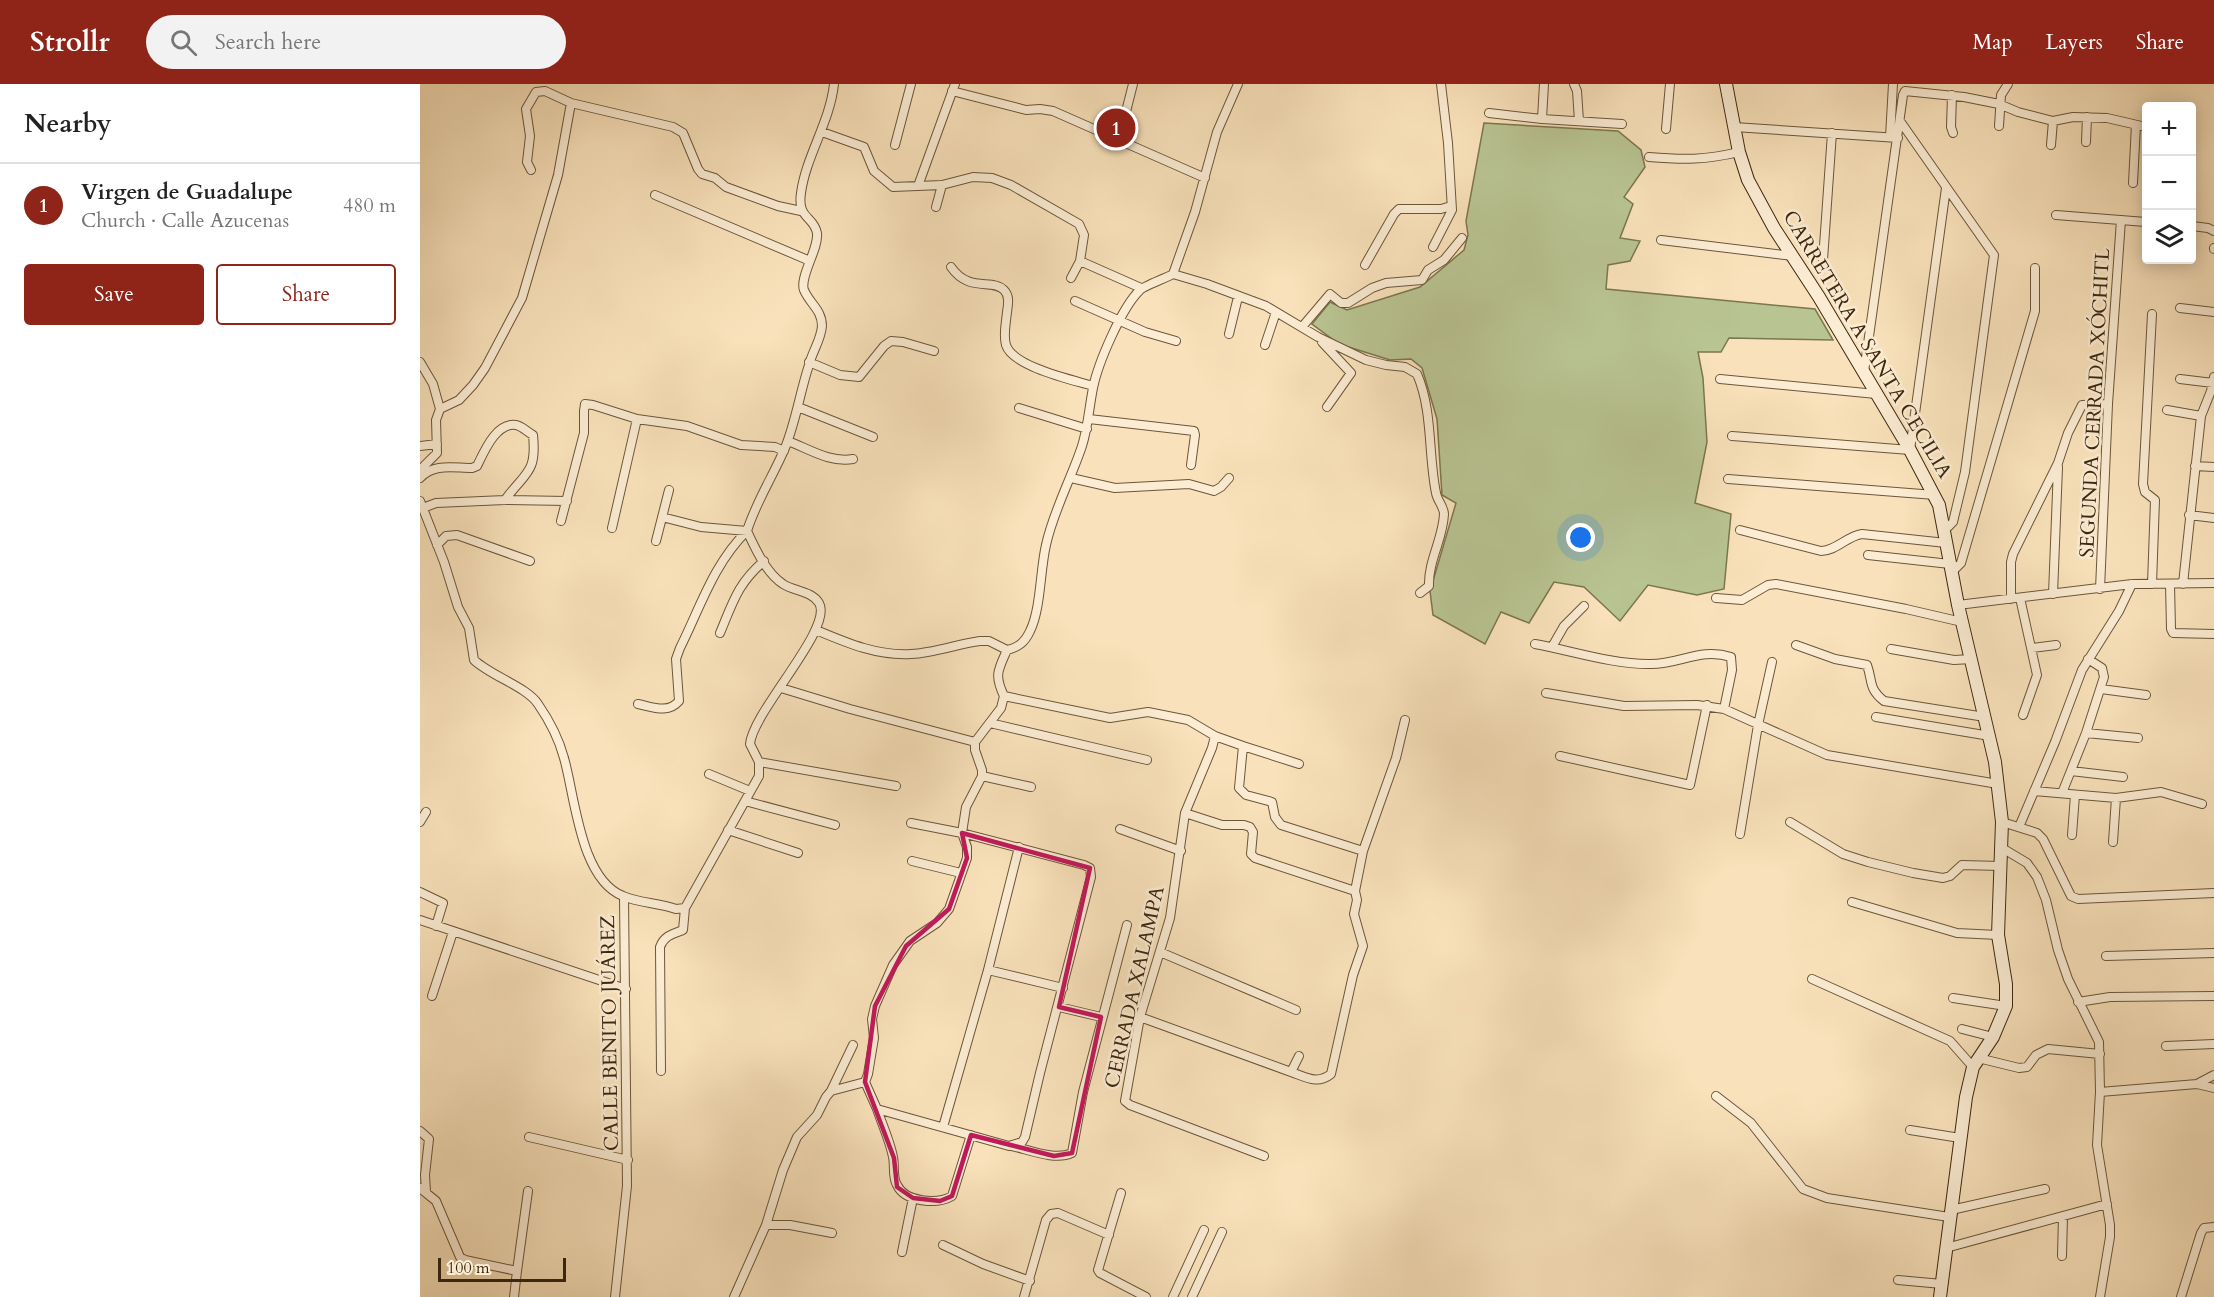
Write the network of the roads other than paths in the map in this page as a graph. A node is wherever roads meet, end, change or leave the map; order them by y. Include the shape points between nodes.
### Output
1 (834, 84) edge
2 (911, 84) edge
3 (1133, 84) edge
4 (1238, 84) edge
5 (1441, 84) edge
6 (1544, 84) edge
7 (1574, 84) edge
8 (1670, 84) edge
9 (1726, 84) edge
10 (1893, 84) edge
11 (2008, 84) edge
12 (953, 87) edge
13 (1952, 95) junction
14 (571, 103) junction
15 (1999, 104) junction
16 (1488, 113) dead end
17 (2087, 117) junction
18 (1542, 119) junction
19 (1579, 121) junction
20 (1900, 121) junction
21 (2053, 121) junction
22 (1622, 124) dead end
23 (2136, 124) junction
24 (1999, 126) dead end
25 (2142, 126) edge
26 (1734, 127) junction
27 (1666, 129) dead end
28 (822, 132) junction
29 (1832, 133) junction
30 (1953, 133) dead end
31 (1894, 137) junction
32 (1119, 139) junction
33 (2086, 142) dead end
34 (895, 145) dead end
35 (2050, 145) dead end
36 (1739, 152) junction
37 (1649, 157) dead end
38 (531, 170) dead end
39 (1205, 178) junction
40 (2133, 183) dead end
41 (942, 185) junction
42 (918, 186) junction
43 (1946, 188) junction
44 (655, 195) dead end
45 (1451, 206) junction
46 (936, 207) dead end
47 (801, 211) junction
48 (2056, 216) dead end
49 (2121, 220) junction
50 (2142, 222) edge
51 (2196, 226) edge
52 (2214, 231) edge
53 (1462, 238) dead end
54 (1661, 240) dead end
55 (1433, 247) dead end
56 (1793, 256) junction
57 (1823, 260) dead end
58 (810, 261) junction
59 (1080, 261) junction
60 (1365, 265) dead end
61 (951, 267) dead end
62 (2035, 268) dead end
63 (1173, 274) junction
64 (1071, 278) dead end
65 (1141, 288) junction
66 (1238, 297) junction
67 (1075, 301) dead end
68 (2180, 308) dead end
69 (1276, 312) junction
70 (2214, 312) edge
71 (2152, 314) dead end
72 (1119, 321) junction
73 (1302, 327) junction
74 (1229, 334) dead end
75 (1318, 337) junction
76 (1176, 341) dead end
77 (1265, 345) dead end
78 (934, 351) dead end
79 (420, 362) edge
80 (809, 363) junction
81 (1864, 373) junction
82 (1720, 379) dead end
83 (2180, 379) dead end
84 (2213, 380) edge
85 (1093, 386) junction
86 (1876, 394) junction
87 (2108, 404) junction
88 (798, 407) junction
89 (1326, 407) dead end
90 (1019, 408) dead end
91 (440, 410) junction
92 (2167, 410) dead end
93 (2201, 416) junction
94 (637, 418) junction
95 (1089, 419) junction
96 (1087, 429) junction
97 (1731, 436) dead end
98 (873, 437) dead end
99 (788, 441) junction
100 (437, 444) junction
101 (420, 446) edge
102 (1910, 450) junction
103 (784, 451) junction
104 (853, 459) dead end
105 (2058, 463) junction
106 (1191, 465) dead end
107 (2195, 466) junction
108 (2214, 467) edge
109 (420, 470) edge
110 (420, 478) edge
111 (1071, 478) junction
112 (1229, 478) dead end
113 (1728, 479) dead end
114 (669, 490) dead end
115 (1935, 495) junction
116 (505, 500) junction
117 (567, 501) junction
118 (421, 505) edge
119 (2189, 515) junction
120 (662, 517) junction
121 (2214, 518) edge
122 (561, 521) dead end
123 (612, 528) dead end
124 (747, 531) junction
125 (1740, 531) dead end
126 (1945, 537) junction
127 (656, 541) dead end
128 (437, 544) junction
129 (1868, 555) dead end
130 (530, 561) dead end
131 (764, 561) junction
132 (1951, 568) junction
133 (2132, 584) junction
134 (2152, 584) junction
135 (2170, 584) junction
136 (2183, 584) junction
137 (2214, 584) edge
138 (2100, 588) junction
139 (1420, 594) dead end
140 (2054, 594) junction
141 (1716, 598) dead end
142 (2016, 598) junction
143 (1958, 605) junction
144 (1584, 606) dead end
145 (1962, 622) junction
146 (816, 630) junction
147 (720, 633) dead end
148 (2214, 634) edge
149 (1535, 644) dead end
150 (1796, 645) dead end
151 (2056, 645) dead end
152 (1552, 647) junction
153 (2032, 648) junction
154 (1891, 649) dead end
155 (1007, 650) junction
156 (1972, 659) junction
157 (2088, 659) junction
158 (1772, 662) dead end
159 (781, 688) junction
160 (2101, 689) junction
161 (1545, 693) dead end
162 (2146, 695) dead end
163 (1004, 696) junction
164 (638, 704) dead end
165 (1707, 705) junction
166 (1724, 709) junction
167 (2024, 715) dead end
168 (1876, 717) dead end
169 (1985, 717) junction
170 (1405, 720) dead end
171 (990, 723) junction
172 (1758, 725) junction
173 (2086, 733) junction
174 (1215, 736) junction
175 (1990, 736) junction
176 (2138, 738) dead end
177 (975, 742) junction
178 (1243, 746) junction
179 (1560, 756) dead end
180 (1147, 760) dead end
181 (759, 762) junction
182 (1299, 764) dead end
183 (2071, 771) junction
184 (709, 774) dead end
185 (982, 776) junction
186 (2123, 777) dead end
187 (1998, 784) junction
188 (896, 786) dead end
189 (1031, 787) dead end
190 (750, 791) junction
191 (2034, 791) junction
192 (2062, 793) junction
193 (2075, 795) junction
194 (2116, 798) junction
195 (745, 801) junction
196 (2202, 804) dead end
197 (426, 812) dead end
198 (1185, 813) junction
199 (420, 822) edge
200 (1790, 822) dead end
201 (2002, 822) junction
202 (911, 823) dead end
203 (835, 825) dead end
204 (2019, 827) junction
205 (1119, 829) dead end
206 (728, 830) junction
207 (962, 833) junction
208 (1740, 834) dead end
209 (2072, 835) dead end
210 (2113, 842) dead end
211 (1019, 847) junction
212 (2002, 848) junction
213 (1181, 851) junction
214 (1363, 851) junction
215 (798, 853) dead end
216 (912, 861) dead end
217 (2000, 866) junction
218 (961, 873) junction
219 (1355, 891) junction
220 (420, 892) edge
221 (2214, 893) edge
222 (624, 897) junction
223 (1852, 902) dead end
224 (685, 908) junction
225 (420, 920) edge
226 (1126, 925) dead end
227 (435, 926) junction
228 (453, 932) junction
229 (1998, 935) junction
230 (1160, 952) junction
231 (2214, 953) edge
232 (2106, 956) dead end
233 (988, 970) junction
234 (1812, 979) dead end
235 (1063, 988) junction
236 (626, 989) junction
237 (432, 996) dead end
238 (2214, 996) edge
239 (1953, 998) dead end
240 (2078, 1002) junction
241 (1059, 1006) junction
242 (2006, 1006) junction
243 (1296, 1010) dead end
244 (1101, 1017) junction
245 (1140, 1017) junction
246 (1962, 1029) dead end
247 (1993, 1037) junction
248 (2214, 1044) edge
249 (853, 1045) dead end
250 (2166, 1046) dead end
251 (2100, 1054) junction
252 (1299, 1056) dead end
253 (1976, 1063) junction
254 (661, 1071) dead end
255 (1291, 1072) junction
256 (2214, 1075) edge
257 (865, 1082) junction
258 (2197, 1084) junction
259 (2214, 1088) edge
260 (831, 1091) junction
261 (2100, 1092) junction
262 (1716, 1096) dead end
263 (876, 1108) junction
264 (943, 1127) junction
265 (1910, 1130) dead end
266 (420, 1131) edge
267 (971, 1135) junction
268 (529, 1137) dead end
269 (1960, 1138) junction
270 (1009, 1146) junction
271 (1264, 1156) dead end
272 (628, 1160) junction
273 (2045, 1189) dead end
274 (423, 1190) edge
275 (528, 1191) dead end
276 (1121, 1193) dead end
277 (913, 1198) junction
278 (2107, 1204) junction
279 (1950, 1214) junction
280 (2063, 1216) junction
281 (766, 1225) junction
282 (2214, 1227) edge
283 (1204, 1230) dead end
284 (1222, 1232) dead end
285 (832, 1233) dead end
286 (1109, 1235) junction
287 (944, 1245) dead end
288 (1946, 1248) junction
289 (902, 1252) dead end
290 (2062, 1256) dead end
291 (517, 1271) junction
292 (1899, 1280) dead end
293 (1030, 1281) junction
294 (1941, 1291) edge
295 (514, 1297) edge
296 (615, 1297) edge
297 (734, 1297) edge
298 (1024, 1297) edge
299 (1146, 1297) edge
300 (1173, 1297) edge
301 (1192, 1297) edge
302 (2100, 1297) edge
303 (2181, 1297) edge

1 - 28 street
2 - 34 street
3 - 32 street
4 - 39 street via 1217,132
5 - 45 street
6 - 18 street
7 - 19 street
8 - 27 street
9 - 26 main road, CARRETERA A SANTA CECILIA
10 - 31 street via 1890,119
11 - 15 street
12 - 32 street via 1026,110 1053,111
12 - 42 street
13 - 15 street
13 - 20 street via 1905,91
13 - 30 street
14 - 38 street via 541,90 526,108 530,136 527,162
14 - 47 street via 673,127 683,133 702,174 726,187
14 - 91 street via 558,175 522,298 473,386 459,400
15 - 21 street
15 - 24 street
16 - 18 street
17 - 21 street
17 - 23 street
17 - 33 street
18 - 19 street
19 - 22 street
20 - 31 street
20 - 43 street
21 - 35 street
23 - 25 street
23 - 40 street
26 - 29 street
26 - 36 main road, CARRETERA A SANTA CECILIA
28 - 42 street via 864,147 874,171 892,187
28 - 47 street via 804,178
29 - 31 street
29 - 57 street
31 - 81 street
32 - 39 street
36 - 37 street via 1705,160
36 - 56 main road, CARRETERA A SANTA CECILIA via 1748,180
39 - 63 street
41 - 42 street
41 - 46 street
41 - 59 street via 981,176 1021,190 1079,224 1084,235
43 - 102 street
43 - 126 street via 1994,255 1965,472 1953,522
44 - 58 street
45 - 55 street
45 - 60 street via 1399,209
47 - 58 street via 817,232
48 - 49 street
49 - 50 street
49 - 87 street, SEGUNDA CERRADA XÓCHITL
51 - 52 street
53 - 73 street via 1422,280 1386,283 1348,303 1341,303 1330,294
54 - 56 street
56 - 81 main road, CARRETERA A SANTA CECILIA
58 - 80 street via 804,290 819,310 822,323
59 - 64 street
59 - 65 street
61 - 85 street via 959,278 1007,292 1005,332 1011,353 1044,371
62 - 132 street via 2035,311 1961,563
63 - 65 street
63 - 66 street
65 - 72 street
66 - 69 street
66 - 74 street
67 - 72 street
68 - 70 street
69 - 73 street
69 - 77 street
71 - 134 street via 2143,484 2145,492 2155,500
72 - 76 street
72 - 85 street
73 - 75 street
75 - 89 street via 1351,373
75 - 139 street via 1366,360 1412,370 1420,381 1436,495 1444,511 1428,571 1429,586
78 - 80 street via 891,341 863,374 855,377
79 - 91 street via 433,384
80 - 88 street
81 - 86 main road, CARRETERA A SANTA CECILIA
82 - 86 street
83 - 84 street
84 - 93 street
85 - 95 street
86 - 102 main road, CARRETERA A SANTA CECILIA
87 - 105 street via 2082,405
87 - 138 street, SEGUNDA CERRADA XÓCHITL
88 - 98 street
88 - 99 street
90 - 96 street
91 - 100 street via 436,420
92 - 93 street
93 - 107 street
94 - 103 street via 687,426 741,445
94 - 117 street via 585,405 584,434
94 - 123 street
95 - 96 street
95 - 106 street via 1194,431
96 - 111 street
97 - 102 street
99 - 103 street
99 - 104 street via 832,459
100 - 101 street
100 - 109 street via 437,453
102 - 115 main road, CARRETERA A SANTA CECILIA
103 - 124 street
105 - 140 street
105 - 142 street via 2013,554
107 - 108 street
107 - 119 street
110 - 116 street via 437,467 477,466 494,436 503,428 518,426 532,435 534,459 528,473
111 - 112 street via 1115,489 1189,484 1214,491
111 - 155 street via 1046,541 1031,630 1023,642
113 - 115 street
114 - 120 street
115 - 126 main road, CARRETERA A SANTA CECILIA
116 - 117 street
116 - 118 street
117 - 122 street
118 - 128 street
119 - 121 street
119 - 136 street
120 - 124 street via 701,527
120 - 127 street
124 - 131 street
124 - 164 street via 714,575 680,648 676,659 677,705 662,710
125 - 126 street via 1821,551 1862,534
126 - 132 main road, CARRETERA A SANTA CECILIA
128 - 130 street via 446,536 458,535
128 - 222 street via 469,628 474,660 537,702 564,756 593,867 607,885
129 - 132 street
131 - 146 street via 784,585 820,603
131 - 147 street via 747,575
132 - 143 main road, CARRETERA A SANTA CECILIA
133 - 134 street
133 - 138 street
133 - 157 street
134 - 135 street
135 - 136 street
135 - 148 street via 2174,633
136 - 137 street
138 - 140 street
140 - 142 street
141 - 145 street via 1742,600 1776,584
142 - 143 street
142 - 153 street
143 - 145 main road, CARRETERA A SANTA CECILIA
144 - 152 street via 1564,626
145 - 156 main road, CARRETERA A SANTA CECILIA
146 - 155 street via 886,653 912,654 980,641
146 - 159 street
149 - 152 street
150 - 169 street via 1867,665 1870,686 1884,701
151 - 153 street
152 - 166 street via 1644,664 1662,664 1703,653 1731,657
153 - 167 street via 2037,675
154 - 156 street via 1954,660
155 - 163 street via 997,674
156 - 169 main road, CARRETERA A SANTA CECILIA
157 - 160 street via 2104,672
157 - 191 street
158 - 172 street
159 - 177 street
159 - 181 street via 751,737 752,750
160 - 162 street
160 - 173 street
161 - 165 street via 1624,706
163 - 171 street
163 - 174 street via 1110,718 1149,712 1188,720
165 - 166 street
165 - 179 street via 1690,785
166 - 172 street
168 - 175 street
169 - 175 main road, CARRETERA A SANTA CECILIA
170 - 214 street via 1396,759
171 - 177 street
171 - 180 street
172 - 187 street via 1827,755
172 - 208 street
173 - 176 street
173 - 183 street
174 - 178 street
174 - 198 street, CERRADA XALAMPA
175 - 187 main road, CARRETERA A SANTA CECILIA
177 - 185 street
178 - 182 street
178 - 214 street via 1239,778 1242,793 1272,802 1281,825
181 - 188 street
181 - 190 street via 759,776
183 - 186 street
183 - 192 street
184 - 190 street
185 - 189 street
185 - 207 street via 966,807
187 - 201 main road, CARRETERA A SANTA CECILIA
190 - 195 street
191 - 192 street
191 - 204 street
192 - 193 street
193 - 194 street
193 - 209 street
194 - 196 street via 2162,792
194 - 210 street
195 - 203 street
195 - 206 street
197 - 199 street
198 - 213 street, CERRADA XALAMPA
198 - 219 street via 1222,825 1250,827 1251,854 1255,858
200 - 217 street via 1843,854 1912,873 1943,878 1962,865
201 - 204 street
201 - 212 main road, CARRETERA A SANTA CECILIA
202 - 207 street
204 - 221 street via 2043,839 2071,896
205 - 213 street
206 - 215 street
206 - 224 street
207 - 211 street
207 - 218 street via 967,853
211 - 233 street
211 - 235 street via 1090,868
212 - 217 main road, CARRETERA A SANTA CECILIA
212 - 240 street via 2027,863 2037,877
213 - 230 street, CERRADA XALAMPA
214 - 219 street
216 - 218 street
217 - 229 main road, CARRETERA A SANTA CECILIA
218 - 257 street via 945,916 910,941 893,965 875,1006 874,1038
219 - 255 street via 1354,914 1363,946 1331,1074 1316,1080
220 - 227 street via 442,903
222 - 224 street, CALLE BENITO JUÁREZ
222 - 236 street, CALLE BENITO JUÁREZ
223 - 229 street via 1957,933
224 - 254 street via 683,930 669,935 660,947
225 - 227 street
226 - 244 street
227 - 228 street
228 - 236 street
228 - 237 street
229 - 242 main road, CARRETERA A SANTA CECILIA
230 - 243 street
230 - 245 street, CERRADA XALAMPA
231 - 232 street
233 - 235 street
233 - 264 street
234 - 253 street via 1950,1041
235 - 241 street
236 - 272 street, CALLE BENITO JUÁREZ
238 - 240 street via 2110,997
239 - 242 street
240 - 251 street via 2098,1038
241 - 244 street
241 - 270 street via 1025,1137
242 - 247 main road, CARRETERA A SANTA CECILIA
244 - 270 street via 1072,1153 1054,1156
245 - 255 street
245 - 271 street, CERRADA XALAMPA via 1125,1101
246 - 247 street
247 - 253 main road, CARRETERA A SANTA CECILIA
248 - 250 street
249 - 260 street
251 - 253 street via 2048,1049 2036,1055 2027,1067
251 - 261 street
252 - 255 street
253 - 269 main road, CARRETERA A SANTA CECILIA
256 - 258 street
257 - 260 street
257 - 263 street
258 - 259 street
258 - 261 street
260 - 281 street via 817,1115 797,1137
261 - 278 street via 2097,1145
262 - 279 street via 1751,1123 1803,1189 1827,1198
263 - 264 street
263 - 277 street via 894,1158 897,1187
264 - 267 street
265 - 269 street
266 - 274 street via 429,1139
267 - 270 street
267 - 277 street via 952,1196 940,1201
268 - 272 street
269 - 279 main road, CARRETERA A SANTA CECILIA
272 - 296 street, CALLE BENITO JUÁREZ
273 - 279 street
274 - 291 street via 436,1201 460,1257
275 - 291 street
276 - 286 street
277 - 289 street
278 - 280 street
278 - 302 street via 2110,1237
279 - 288 main road, CARRETERA A SANTA CECILIA
280 - 288 street
280 - 290 street
281 - 285 street
281 - 297 street
282 - 303 street via 2204,1228 2201,1233
283 - 300 street
284 - 301 street
286 - 293 street via 1058,1213 1051,1214
286 - 299 street via 1098,1270
287 - 293 street
288 - 294 main road, CARRETERA A SANTA CECILIA
291 - 295 street
292 - 294 street
293 - 298 street

